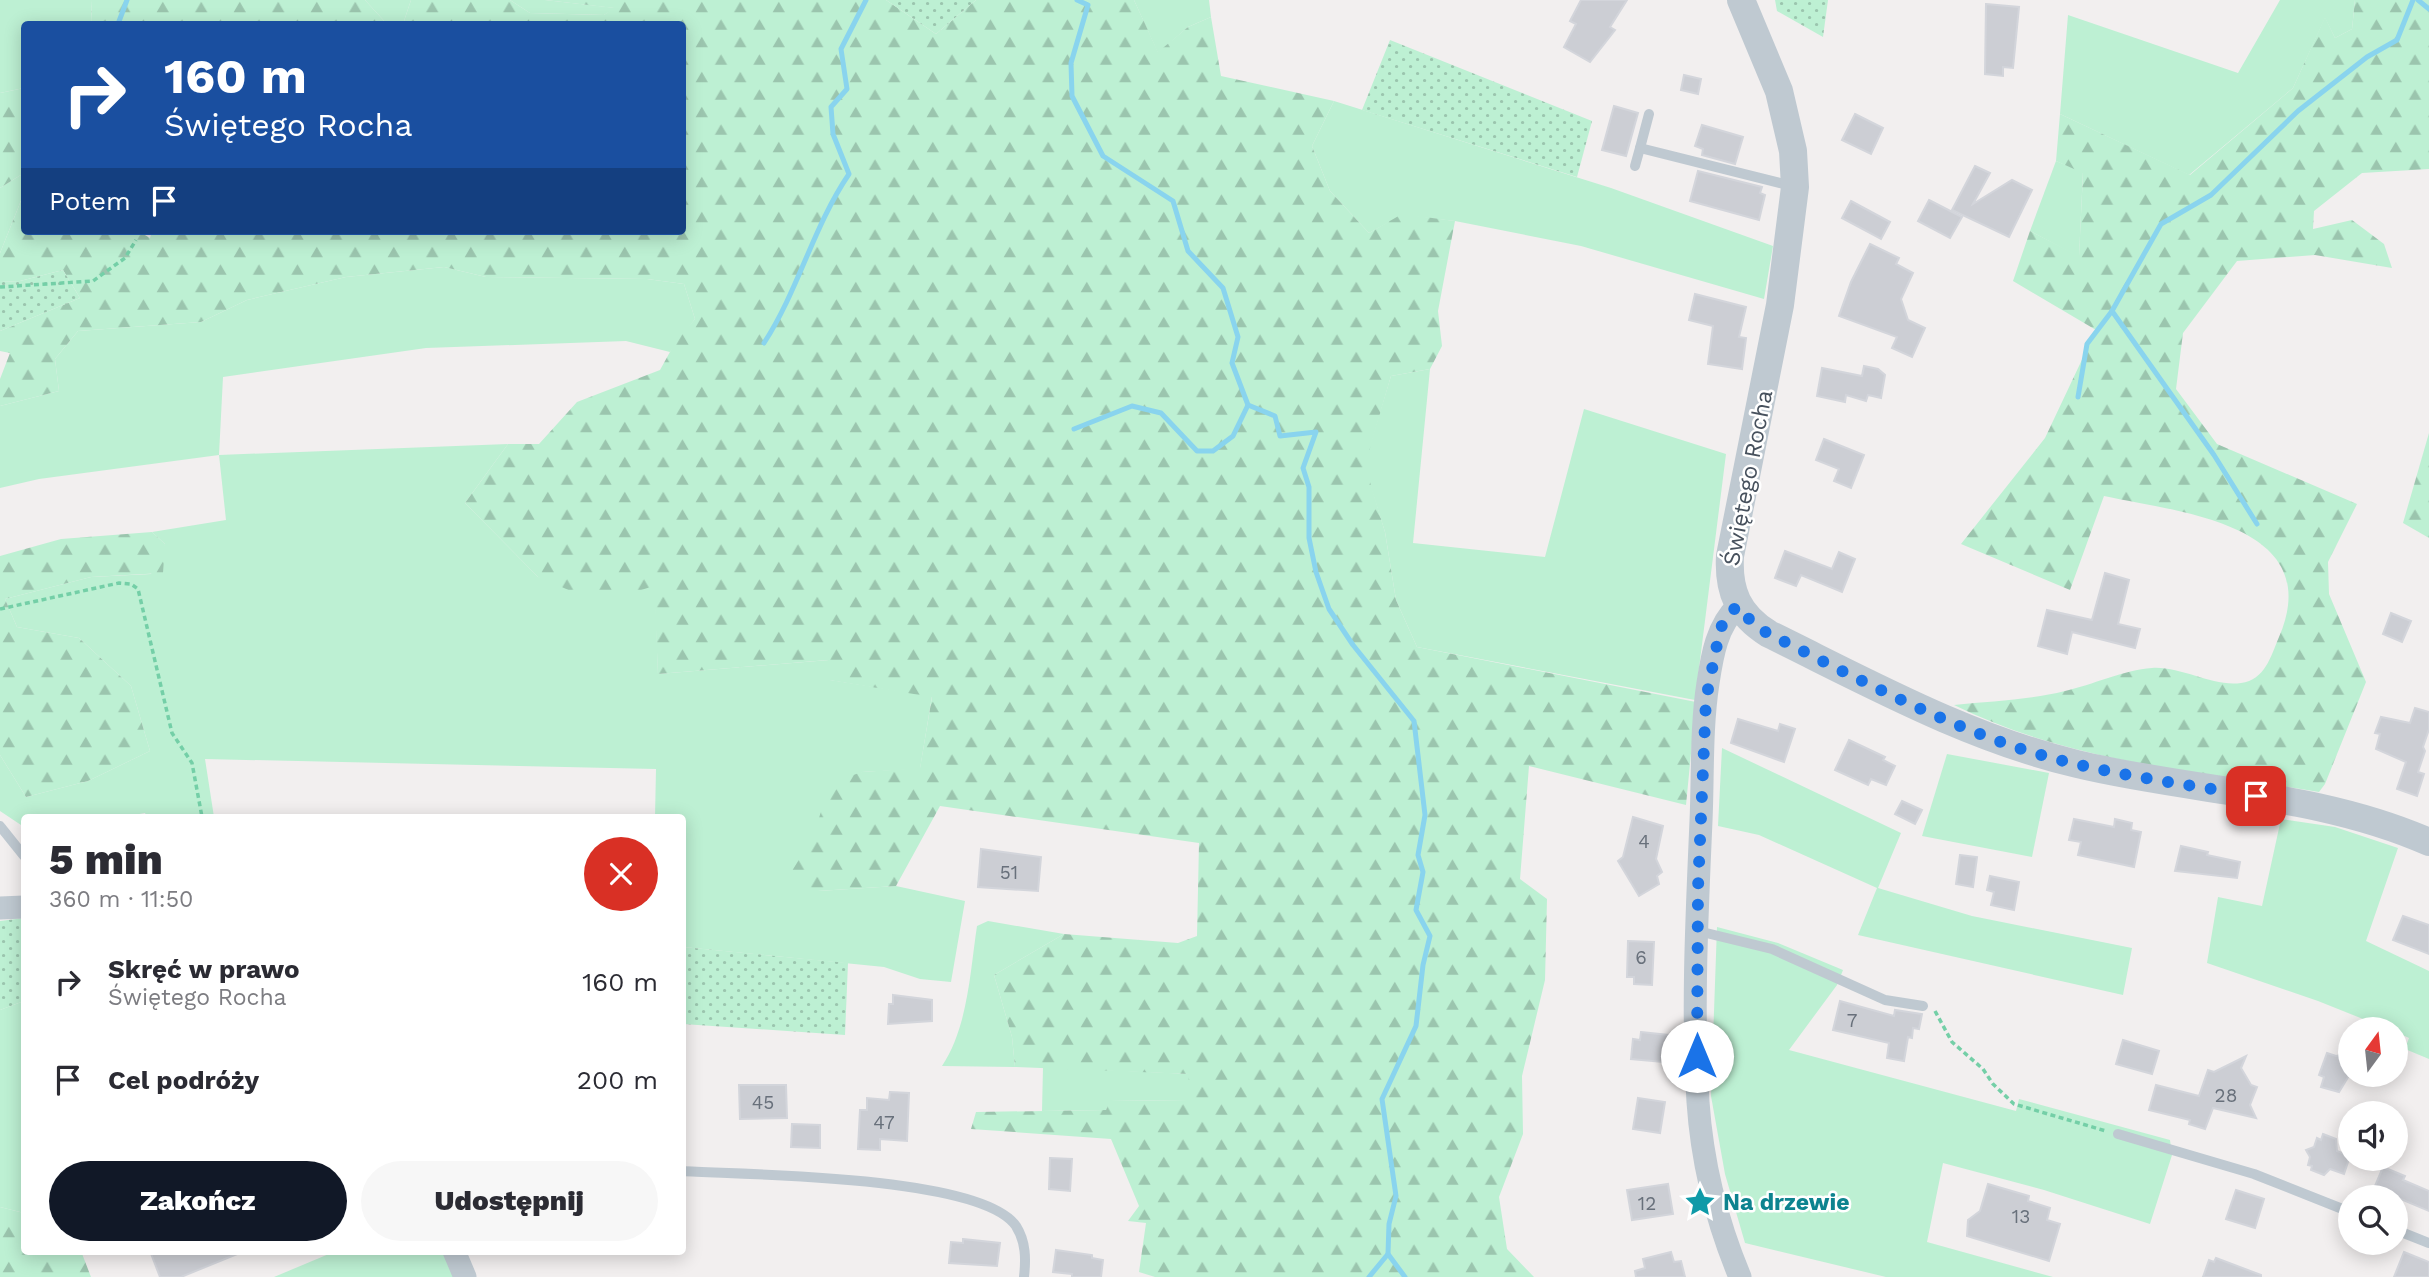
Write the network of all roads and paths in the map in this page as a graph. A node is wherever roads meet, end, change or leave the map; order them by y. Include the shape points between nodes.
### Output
1 (1741, 0) edge
2 (1649, 114) dead end
3 (1640, 148) junction
4 (1635, 166) dead end
5 (1795, 187) junction
6 (136, 240) dead end
7 (0, 287) edge
8 (1738, 606) junction
9 (0, 609) edge
10 (201, 814) edge
11 (0, 826) edge
12 (2429, 842) edge
13 (21, 852) edge
14 (21, 906) edge
15 (0, 908) edge
16 (1698, 931) junction
17 (1923, 1006) joint
18 (2118, 1134) joint
19 (686, 1171) edge
20 (2338, 1207) edge
21 (2408, 1235) edge
22 (2429, 1243) edge
23 (456, 1255) edge
24 (465, 1277) edge
25 (1024, 1277) edge
26 (1740, 1277) edge

1 - 5 street, Świętego Rocha via 1779,91 1793,151
2 - 3 lane
3 - 4 lane
3 - 5 lane
5 - 8 street, Świętego Rocha via 1778,317 1730,556 1731,587
6 - 7 path via 125,258 93,281
8 - 12 street via 1769,634 1937,716 2021,749 2133,776 2329,810
8 - 16 street via 1726,616 1720,630 1708,682
9 - 10 path via 119,583 131,583 138,589 172,733 192,763
11 - 13 lane
14 - 15 street
16 - 17 lane via 1772,949 1885,1000
16 - 26 street via 1698,1091 1703,1144 1716,1211
17 - 18 path via 1933,1010 1952,1042 2014,1104
18 - 20 lane via 2254,1174
19 - 25 lane via 927,1188 985,1204 1015,1224 1027,1254
21 - 22 lane
23 - 24 street

